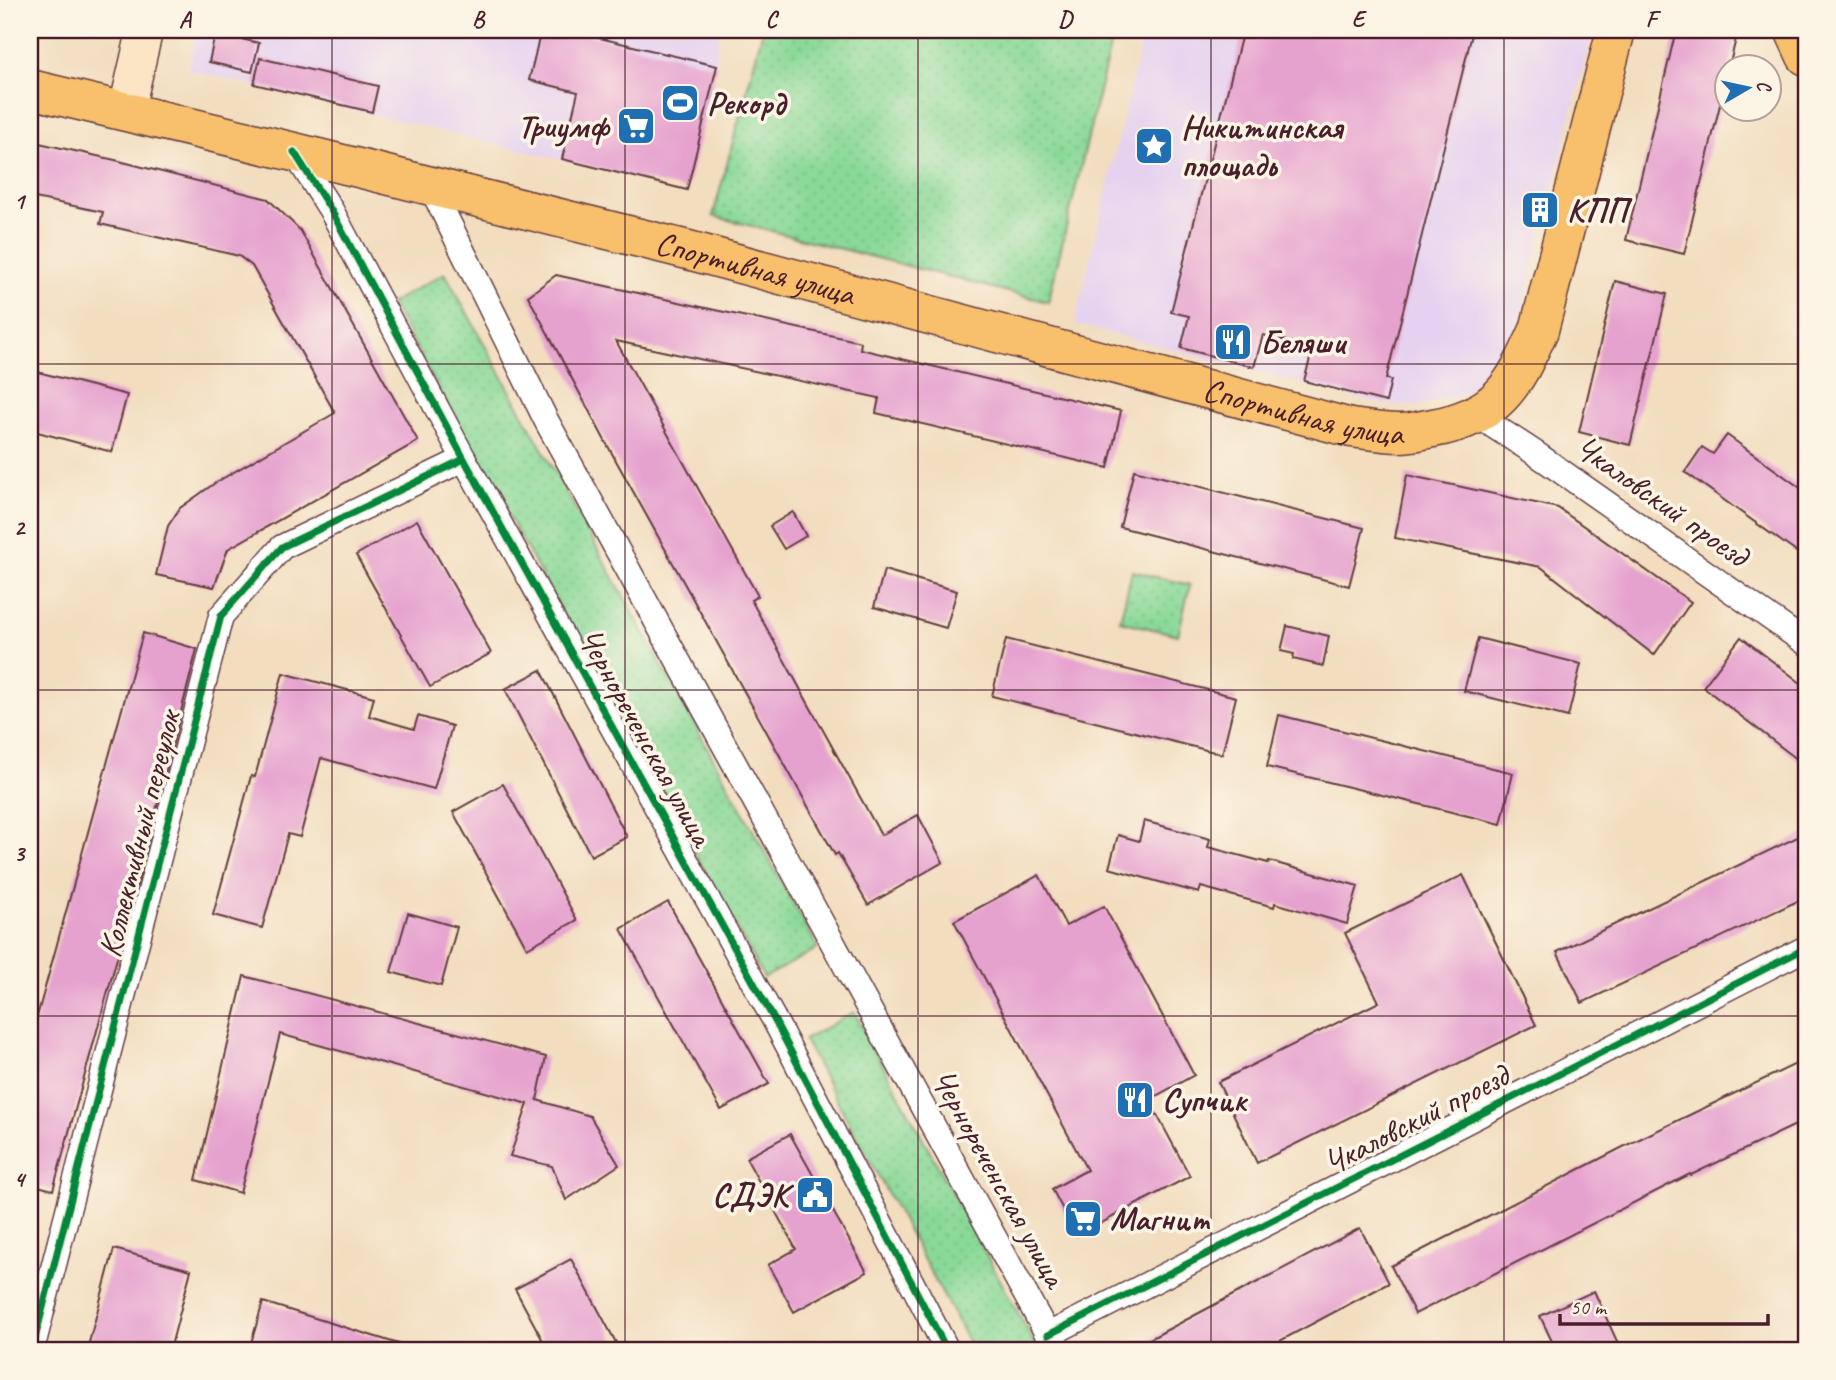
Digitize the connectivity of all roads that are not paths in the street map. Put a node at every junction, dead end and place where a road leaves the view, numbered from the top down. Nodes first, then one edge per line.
1 (145, 30) edge
2 (1616, 30) edge
3 (1794, 30) edge
4 (1806, 56) edge
5 (30, 89) edge
6 (126, 112) junction
7 (294, 152) junction
8 (430, 186) junction
9 (1478, 416) junction
10 (464, 459) junction
11 (1806, 643) edge
12 (1806, 948) edge
13 (1052, 1343) edge
14 (32, 1350) edge
15 (947, 1350) edge

1 - 6 main road
2 - 9 main road
3 - 4 main road
5 - 6 main road, Спортивная улица
6 - 7 main road, Спортивная улица
7 - 8 main road, Спортивная улица
7 - 10 street, Чернореченская улица
8 - 9 main road, Спортивная улица
8 - 13 street, Чернореченская улица
9 - 11 street, Чкаловский проезд
10 - 14 street, Коллективный переулок
10 - 15 street, Чернореченская улица
12 - 13 street, Чкаловский проезд

